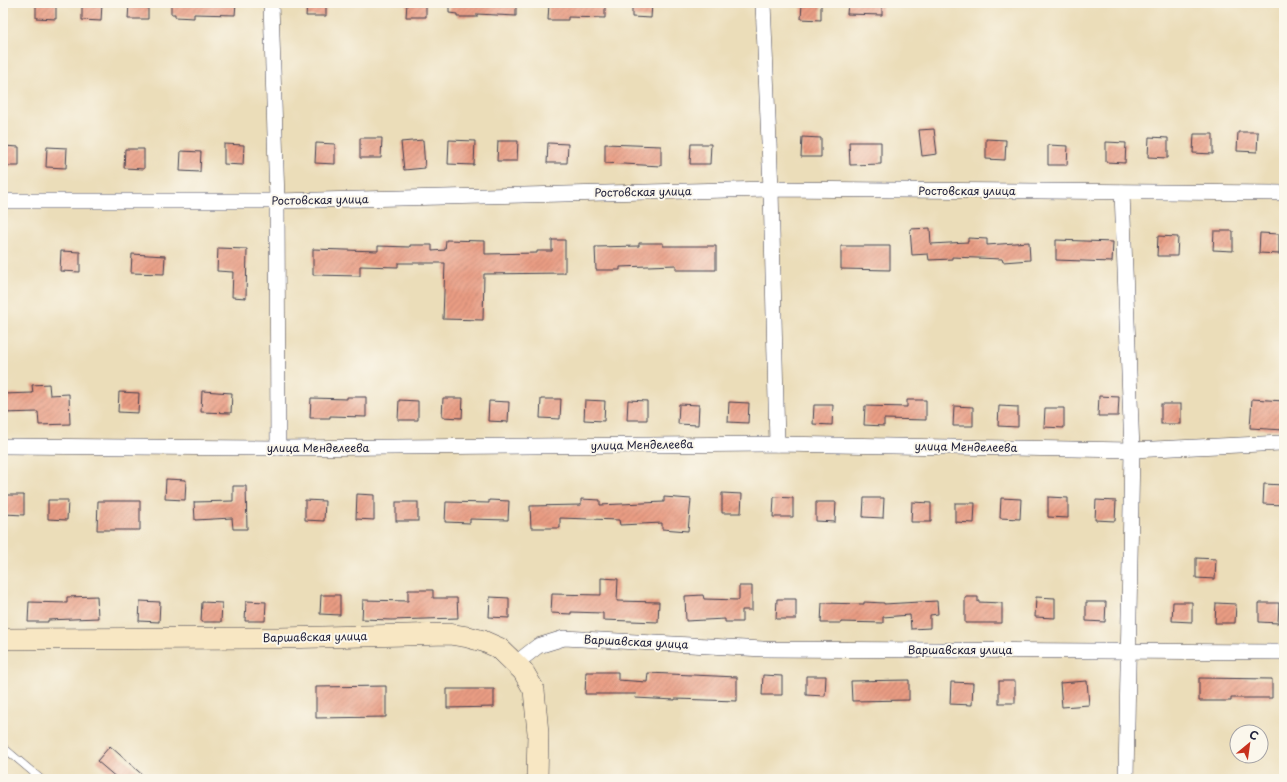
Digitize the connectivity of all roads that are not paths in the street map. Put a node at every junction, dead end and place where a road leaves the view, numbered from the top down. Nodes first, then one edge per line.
1 (271, 3) edge
2 (763, 3) edge
3 (771, 189) junction
4 (1122, 192) junction
5 (1284, 193) edge
6 (3, 201) edge
7 (277, 201) junction
8 (1281, 443) dead end
9 (777, 444) junction
10 (3, 446) edge
11 (278, 448) junction
12 (1132, 450) junction
13 (3, 639) edge
14 (1129, 652) junction
15 (1284, 652) edge
16 (515, 664) junction
17 (3, 747) edge
18 (41, 779) edge
19 (537, 779) edge
20 (1126, 779) edge

1 - 7 street
2 - 3 street
3 - 4 street, Ростовская улица
3 - 7 street, Ростовская улица
3 - 9 street
4 - 5 street, Ростовская улица
4 - 12 street
6 - 7 street, Ростовская улица
7 - 11 street
8 - 12 street, улица Менделеева
9 - 11 street, улица Менделеева
9 - 12 street, улица Менделеева
10 - 11 street, улица Менделеева
12 - 14 street
13 - 16 main road, Варшавская улица
14 - 15 street, Варшавская улица
14 - 16 street, Варшавская улица
14 - 20 street
16 - 19 main road
17 - 18 lane

